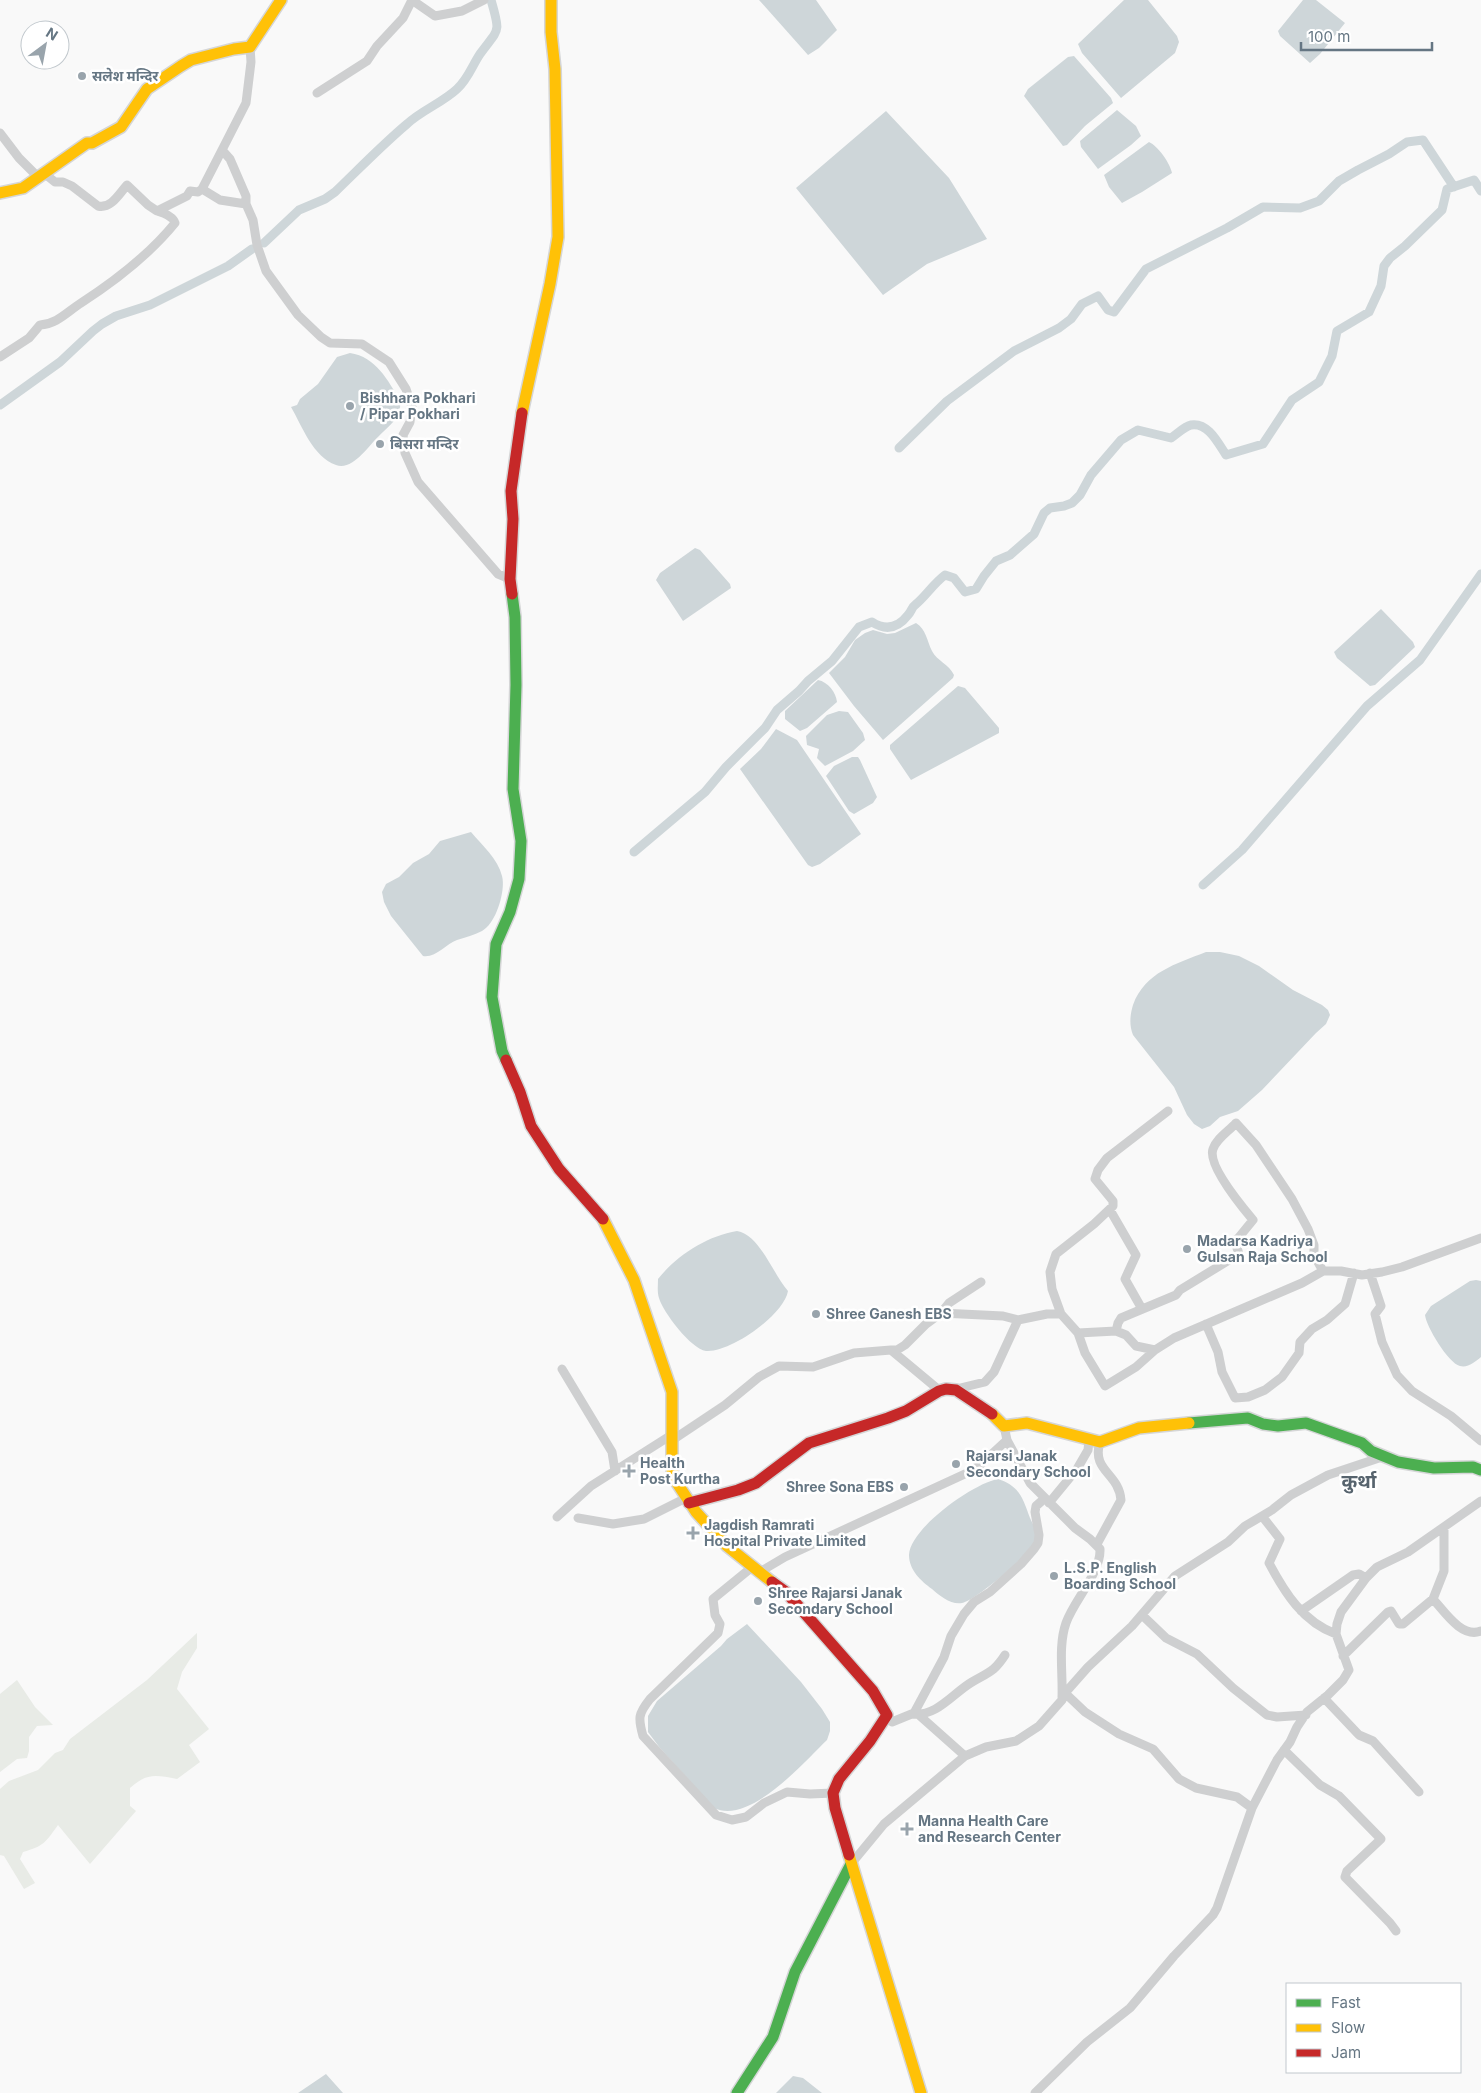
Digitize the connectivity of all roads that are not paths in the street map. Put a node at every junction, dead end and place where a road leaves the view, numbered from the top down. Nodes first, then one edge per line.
1 (281, 0) edge
2 (412, 0) edge
3 (484, 0) edge
4 (550, 0) edge
5 (250, 47) junction
6 (317, 93) dead end
7 (0, 133) edge
8 (222, 150) junction
9 (42, 176) junction
10 (202, 189) junction
11 (0, 193) edge
12 (246, 204) junction
13 (158, 211) junction
14 (0, 356) edge
15 (510, 579) junction
16 (1168, 1111) dead end
17 (1110, 1210) junction
18 (1481, 1238) edge
19 (1324, 1271) junction
20 (1354, 1273) junction
21 (1370, 1273) junction
22 (982, 1282) dead end
23 (1142, 1309) junction
24 (941, 1313) junction
25 (1061, 1314) junction
26 (1018, 1320) junction
27 (1206, 1324) junction
28 (1116, 1331) junction
29 (1078, 1333) junction
30 (891, 1350) junction
31 (1155, 1350) junction
32 (562, 1369) dead end
33 (956, 1389) junction
34 (939, 1390) junction
35 (1004, 1426) junction
36 (672, 1438) junction
37 (1008, 1440) junction
38 (1095, 1441) junction
39 (1481, 1441) edge
40 (1385, 1456) junction
41 (1478, 1466) edge
42 (615, 1471) junction
43 (687, 1501) junction
44 (1047, 1501) junction
45 (1481, 1501) edge
46 (1262, 1516) junction
47 (557, 1517) dead end
48 (578, 1518) dead end
49 (1444, 1528) junction
50 (1097, 1544) junction
51 (754, 1570) junction
52 (1366, 1578) junction
53 (1433, 1599) junction
54 (1301, 1611) junction
55 (1142, 1615) junction
56 (1481, 1631) edge
57 (1336, 1634) junction
58 (1005, 1655) dead end
59 (1343, 1656) junction
60 (1064, 1697) junction
61 (1324, 1698) junction
62 (887, 1715) junction
63 (916, 1715) junction
64 (1306, 1715) junction
65 (1284, 1750) junction
66 (965, 1756) junction
67 (1419, 1792) dead end
68 (834, 1793) junction
69 (1252, 1808) junction
70 (851, 1864) junction
71 (1396, 1931) dead end
72 (737, 2093) edge
73 (921, 2093) edge
74 (1035, 2093) edge

1 - 5 main road
2 - 3 street
2 - 6 street
4 - 15 main road
5 - 8 street
5 - 9 main road
7 - 9 street
8 - 10 street
8 - 12 street
9 - 11 main road
9 - 13 street
10 - 12 street
10 - 13 street
12 - 15 street
13 - 14 street
15 - 36 main road
16 - 17 street
17 - 23 street
17 - 25 street
18 - 21 street
19 - 20 street
19 - 23 street
19 - 27 street
20 - 21 street
20 - 27 street
21 - 39 street
22 - 24 street
23 - 28 street
24 - 26 street
24 - 30 street
25 - 26 street
25 - 29 street
26 - 33 street
27 - 31 street
28 - 29 street
28 - 31 street
29 - 31 street
30 - 34 street
30 - 36 street
32 - 42 street
33 - 34 main road
33 - 35 main road
34 - 43 main road
35 - 37 street
35 - 38 main road
36 - 42 street
36 - 43 main road
37 - 44 street
37 - 51 street
38 - 40 main road
38 - 44 street
38 - 50 street
40 - 41 main road
40 - 46 street
42 - 47 street
43 - 48 street
43 - 51 main road
44 - 50 street
44 - 63 street
45 - 49 street
46 - 54 street
46 - 55 street
49 - 52 street
49 - 53 street
50 - 60 street
51 - 62 main road
51 - 68 street
52 - 54 street
52 - 57 street
53 - 56 street
53 - 59 street
54 - 57 street
55 - 60 street
55 - 64 street
57 - 59 street
58 - 63 street
59 - 61 street
60 - 66 street
60 - 69 street
61 - 64 street
61 - 67 street
62 - 63 street
62 - 68 main road
63 - 66 street
64 - 65 street
65 - 69 street
65 - 71 street
66 - 70 street
68 - 70 main road
69 - 74 street
70 - 72 main road
70 - 73 main road

